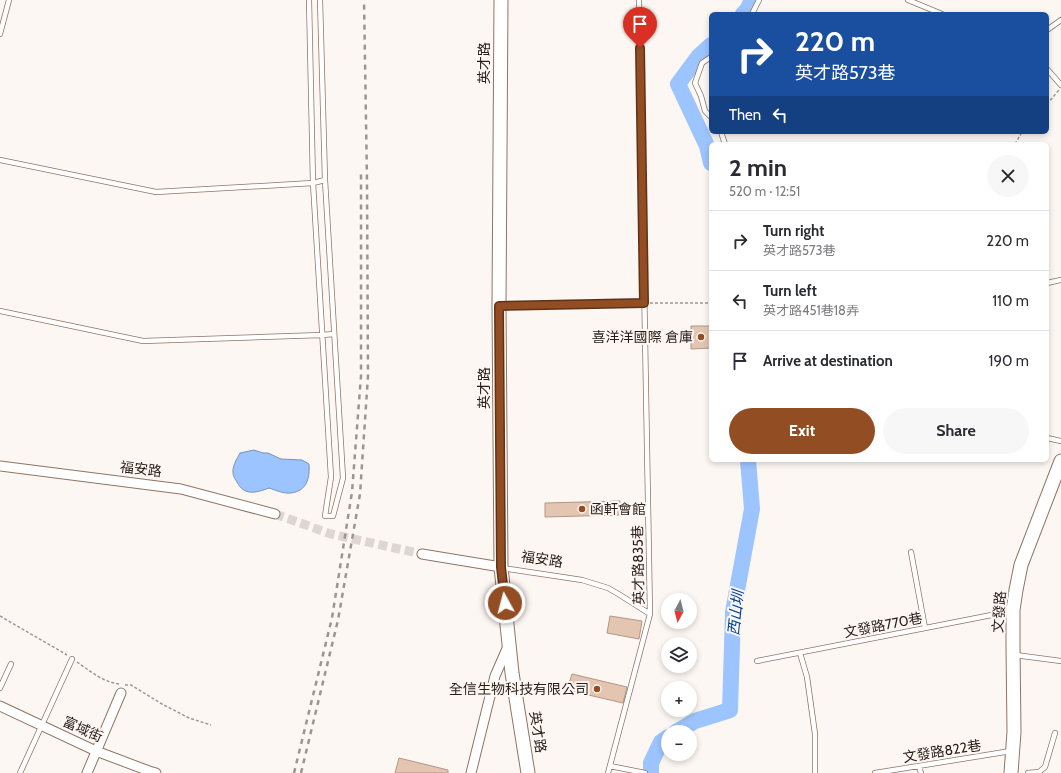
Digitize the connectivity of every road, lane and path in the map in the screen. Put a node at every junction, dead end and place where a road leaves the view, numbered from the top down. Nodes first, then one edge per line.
1 (9, 0) edge
2 (309, 0) edge
3 (320, 0) edge
4 (501, 0) edge
5 (639, 0) edge
6 (759, 0) edge
7 (908, 0) edge
8 (753, 12) edge
9 (937, 12) edge
10 (1061, 20) edge
11 (1049, 29) edge
12 (0, 34) edge
13 (709, 59) edge
14 (1049, 71) edge
15 (1061, 85) edge
16 (1061, 88) edge
17 (1049, 102) edge
18 (709, 115) edge
19 (0, 160) edge
20 (325, 180) junction
21 (314, 183) junction
22 (1061, 280) edge
23 (1049, 283) edge
24 (644, 303) junction
25 (709, 303) edge
26 (499, 306) junction
27 (0, 310) edge
28 (334, 334) junction
29 (322, 335) junction
30 (1049, 438) edge
31 (1061, 441) edge
32 (1061, 461) edge
33 (0, 466) edge
34 (275, 514) tunnel mouth
35 (911, 552) dead end
36 (422, 554) tunnel mouth
37 (501, 567) junction
38 (1013, 610) junction
39 (650, 614) junction
40 (0, 616) edge
41 (925, 628) junction
42 (510, 643) junction
43 (800, 653) junction
44 (1013, 655) junction
45 (72, 659) junction
46 (1061, 661) edge
47 (757, 662) dead end
48 (11, 664) dead end
49 (122, 687) junction
50 (0, 688) edge
51 (0, 706) edge
52 (42, 725) junction
53 (211, 725) dead end
54 (1055, 733) dead end
55 (96, 750) junction
56 (1013, 751) junction
57 (610, 766) junction
58 (919, 766) junction
59 (20, 773) edge
60 (87, 773) edge
61 (156, 773) edge
62 (471, 773) edge
63 (528, 773) edge
64 (608, 773) edge
65 (645, 773) edge
66 (815, 773) edge
67 (875, 773) edge
68 (921, 773) edge
69 (1013, 773) edge
70 (1028, 773) edge

1 - 12 lane
2 - 21 lane
3 - 20 lane
4 - 26 street, 英才路
5 - 24 lane, 英才路835巷
6 - 8 lane
7 - 9 lane
10 - 11 lane
13 - 18 lane
14 - 15 lane
16 - 17 path
19 - 21 lane
20 - 21 lane
20 - 28 lane
21 - 29 lane
22 - 23 lane
24 - 25 path
24 - 26 lane
24 - 39 lane, 英才路835巷
26 - 37 street, 英才路
27 - 29 lane
28 - 29 lane
28 - 29 lane
30 - 31 lane
32 - 38 street, 文發路
33 - 34 street, 福安路
35 - 41 lane
36 - 37 street, 福安路
37 - 39 lane, 福安路
37 - 42 street, 英才路
38 - 41 lane, 文發路770巷
38 - 44 street, 文發路
39 - 57 lane, 英才路835巷
40 - 45 path
41 - 43 lane, 文發路770巷
42 - 62 street
42 - 63 street, 英才路
43 - 47 lane, 文發路770巷
43 - 66 lane
44 - 46 lane
44 - 56 street, 文發路
45 - 49 path
45 - 52 lane
48 - 50 lane
49 - 53 path
49 - 55 street
51 - 52 street, 富域街
52 - 55 street, 富域街
52 - 59 lane
54 - 70 lane
55 - 60 street
55 - 61 street, 富域街
56 - 58 lane, 文發路822巷
56 - 69 street, 文發路
57 - 64 lane, 英才路835巷
57 - 65 lane
58 - 67 lane, 文發路822巷
58 - 68 lane

